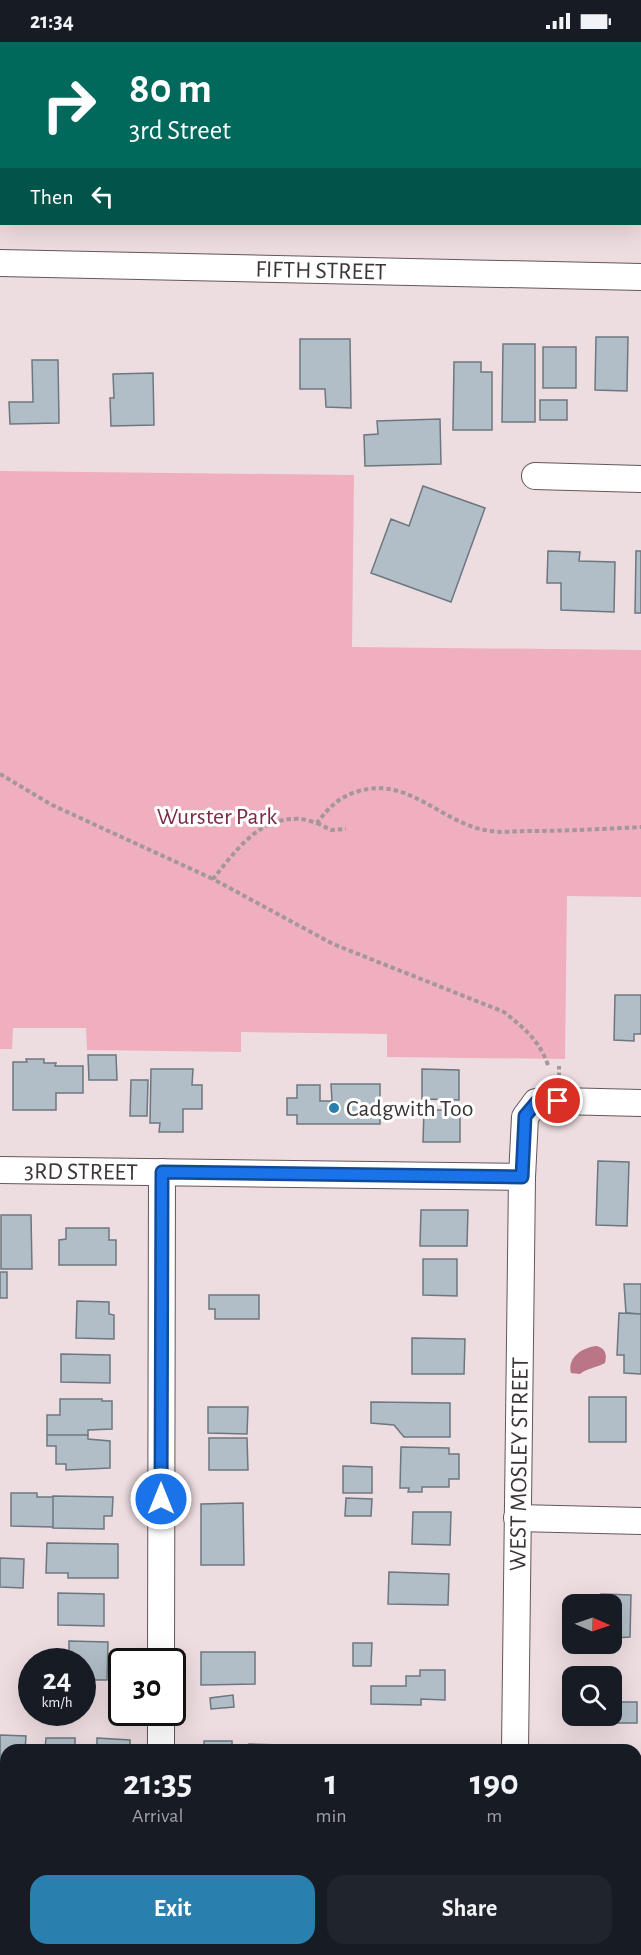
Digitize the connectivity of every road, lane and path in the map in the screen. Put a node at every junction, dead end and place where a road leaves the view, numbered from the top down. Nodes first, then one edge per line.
1 (0, 263) edge
2 (641, 277) edge
3 (535, 476) dead end
4 (641, 480) edge
5 (0, 774) edge
6 (317, 823) junction
7 (641, 827) edge
8 (346, 829) dead end
9 (213, 879) junction
10 (548, 1065) dead end
11 (641, 1102) edge
12 (0, 1170) edge
13 (162, 1172) junction
14 (522, 1177) junction
15 (517, 1518) junction
16 (641, 1521) edge
17 (161, 1648) edge
18 (161, 1726) edge
19 (160, 1744) edge
20 (515, 1744) edge

1 - 2 street, FIFTH STREET
3 - 4 street
5 - 9 path
6 - 7 path
6 - 8 path
6 - 9 path
9 - 10 path
11 - 14 street, WEST MOSLEY STREET
12 - 13 street, 3RD STREET
13 - 14 street, 3RD STREET
13 - 17 street
14 - 15 street, WEST MOSLEY STREET
15 - 16 street
15 - 20 street, WEST MOSLEY STREET
18 - 19 street

